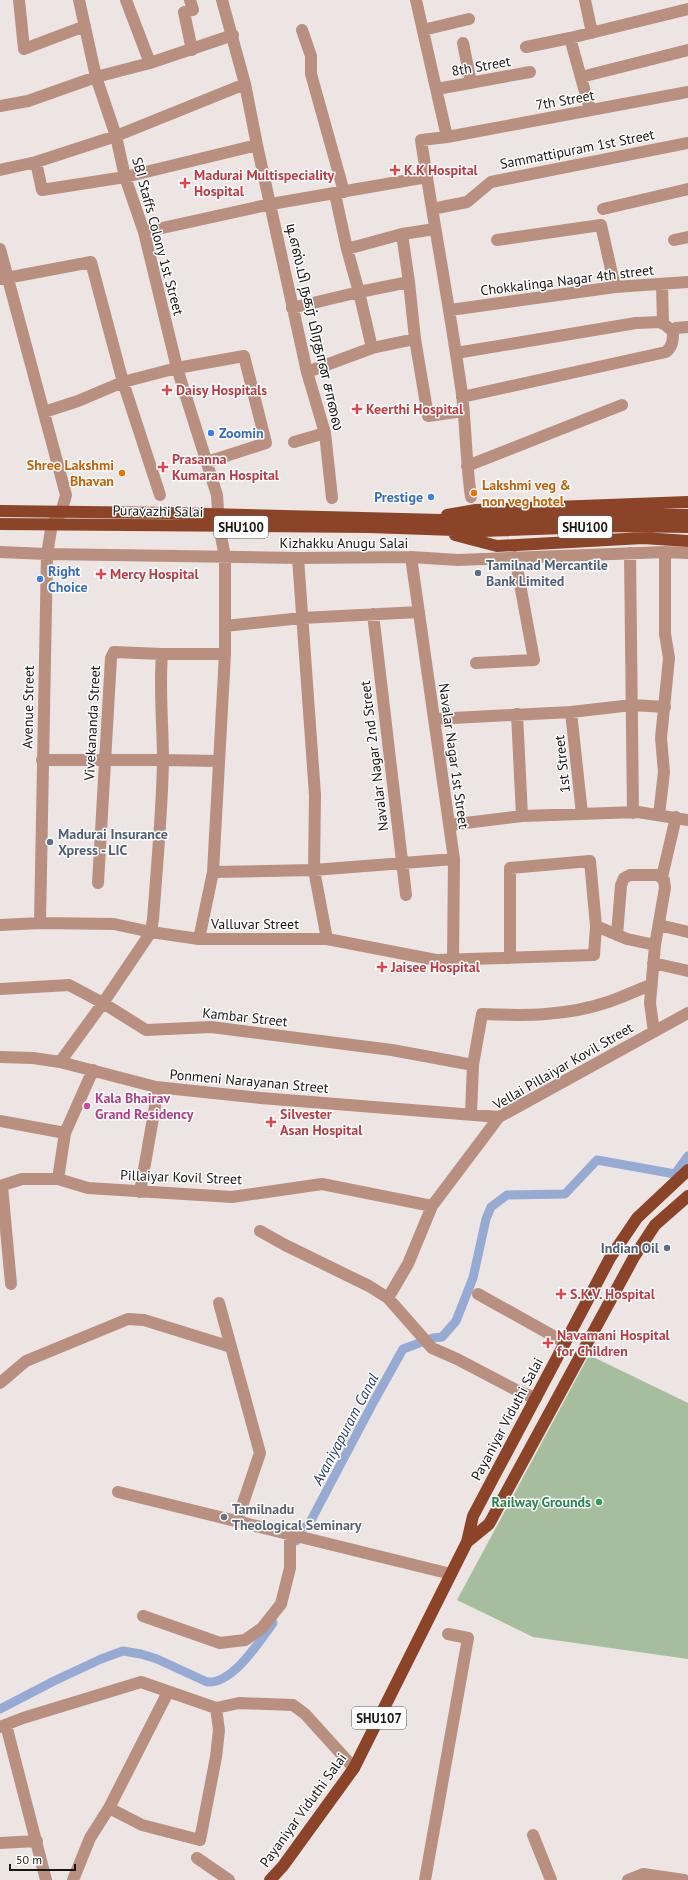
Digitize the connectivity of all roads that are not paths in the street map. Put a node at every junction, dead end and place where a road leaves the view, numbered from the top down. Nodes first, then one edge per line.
1 (19, 0) edge
2 (79, 0) edge
3 (126, 0) edge
4 (190, 0) edge
5 (222, 0) edge
6 (416, 0) edge
7 (585, 0) edge
8 (688, 9) edge
9 (469, 19) dead end
10 (85, 26) junction
11 (302, 30) dead end
12 (423, 30) junction
13 (592, 33) junction
14 (233, 35) junction
15 (570, 38) junction
16 (463, 43) dead end
17 (526, 47) dead end
18 (192, 50) junction
19 (688, 50) edge
20 (150, 63) junction
21 (530, 72) dead end
22 (96, 77) junction
23 (581, 77) junction
24 (471, 83) junction
25 (245, 84) junction
26 (437, 89) junction
27 (688, 92) edge
28 (0, 106) edge
29 (590, 110) junction
30 (116, 136) junction
31 (447, 137) junction
32 (688, 143) edge
33 (257, 145) junction
34 (36, 162) junction
35 (0, 170) edge
36 (125, 177) junction
37 (427, 177) junction
38 (688, 190) edge
39 (340, 193) junction
40 (271, 204) junction
41 (432, 209) junction
42 (603, 209) dead end
43 (435, 229) junction
44 (144, 232) junction
45 (402, 234) junction
46 (688, 237) edge
47 (496, 240) dead end
48 (674, 240) dead end
49 (0, 249) edge
50 (347, 249) junction
51 (3, 278) edge
52 (409, 282) junction
53 (688, 282) edge
54 (662, 284) junction
55 (615, 287) junction
56 (359, 292) junction
57 (292, 308) junction
58 (450, 310) junction
59 (668, 327) junction
60 (688, 327) edge
61 (416, 339) junction
62 (372, 348) junction
63 (456, 353) junction
64 (177, 368) junction
65 (307, 372) junction
66 (123, 382) junction
67 (462, 397) junction
68 (622, 405) dead end
69 (463, 410) junction
70 (44, 412) junction
71 (325, 433) junction
72 (294, 442) dead end
73 (207, 462) junction
74 (467, 466) junction
75 (160, 495) dead end
76 (471, 497) dead end
77 (332, 498) dead end
78 (688, 502) edge
79 (0, 511) edge
80 (61, 512) junction
81 (219, 514) junction
82 (688, 515) edge
83 (426, 519) junction
84 (0, 524) edge
85 (52, 524) junction
86 (219, 526) junction
87 (482, 526) junction
88 (688, 527) edge
89 (433, 530) junction
90 (688, 541) edge
91 (0, 552) edge
92 (665, 552) junction
93 (630, 553) junction
94 (688, 553) edge
95 (47, 554) junction
96 (225, 557) junction
97 (411, 557) junction
98 (515, 557) junction
99 (298, 558) junction
100 (419, 612) junction
101 (373, 614) junction
102 (302, 618) junction
103 (225, 626) junction
104 (162, 654) junction
105 (225, 654) junction
106 (476, 663) dead end
107 (632, 705) junction
108 (665, 707) junction
109 (571, 712) junction
110 (516, 714) junction
111 (434, 719) junction
112 (42, 760) junction
113 (104, 760) junction
114 (163, 760) junction
115 (218, 761) junction
116 (633, 813) junction
117 (582, 814) junction
118 (659, 815) junction
119 (522, 816) junction
120 (676, 817) junction
121 (688, 820) edge
122 (449, 825) junction
123 (454, 859) junction
124 (402, 864) junction
125 (314, 870) junction
126 (213, 872) junction
127 (662, 877) junction
128 (98, 884) dead end
129 (406, 895) dead end
130 (40, 923) junction
131 (0, 925) edge
132 (659, 925) junction
133 (596, 926) junction
134 (150, 932) junction
135 (688, 932) edge
136 (617, 935) junction
137 (199, 939) junction
138 (327, 939) junction
139 (655, 944) junction
140 (510, 958) junction
141 (453, 960) junction
142 (653, 963) junction
143 (688, 971) edge
144 (651, 985) junction
145 (0, 989) edge
146 (103, 1003) junction
147 (688, 1013) edge
148 (654, 1032) junction
149 (0, 1057) edge
150 (60, 1062) junction
151 (473, 1065) junction
152 (93, 1070) junction
153 (156, 1087) junction
154 (471, 1114) junction
155 (499, 1117) junction
156 (0, 1121) edge
157 (65, 1133) junction
158 (688, 1170) edge
159 (58, 1179) junction
160 (1, 1186) edge
161 (140, 1192) junction
162 (688, 1196) edge
163 (432, 1206) junction
164 (260, 1231) dead end
165 (627, 1232) junction
166 (642, 1245) junction
167 (11, 1284) dead end
168 (478, 1294) dead end
169 (388, 1298) junction
170 (219, 1303) dead end
171 (576, 1320) junction
172 (595, 1331) junction
173 (564, 1342) junction
174 (231, 1347) junction
175 (0, 1383) edge
176 (536, 1398) junction
177 (118, 1492) dead end
178 (237, 1521) junction
179 (290, 1534) junction
180 (468, 1542) junction
181 (451, 1574) junction
182 (143, 1616) dead end
183 (448, 1634) dead end
184 (168, 1692) junction
185 (216, 1708) junction
186 (3, 1726) edge
187 (354, 1768) junction
188 (109, 1808) junction
189 (533, 1835) dead end
190 (37, 1841) junction
191 (0, 1843) edge
192 (197, 1858) dead end
193 (46, 1880) edge
194 (73, 1880) edge
195 (229, 1880) edge
196 (270, 1880) edge
197 (425, 1880) edge
198 (551, 1880) edge
199 (628, 1880) edge
200 (684, 1880) edge

1 - 10 street
2 - 10 street, SBI Staffs Colony 1st Street
3 - 20 street
4 - 18 street
5 - 14 street, டி.எஸ்.பி நகர் பிரதான சாலை
6 - 12 street
7 - 13 street
8 - 13 street
9 - 12 street
10 - 22 street, SBI Staffs Colony 1st Street
11 - 39 street
12 - 26 street
13 - 15 street
14 - 18 street
14 - 25 street, டி.எஸ்.பி நகர் பிரதான சாலை
15 - 17 street
15 - 23 street
16 - 24 street
18 - 20 street
19 - 23 street
20 - 22 street
21 - 24 street, 8th Street
22 - 28 street
22 - 30 street, SBI Staffs Colony 1st Street
23 - 29 street
24 - 26 street, 8th Street
25 - 30 street
25 - 33 street, டி.எஸ்.பி நகர் பிரதான சாலை
26 - 31 street
27 - 29 street, 7th Street
29 - 31 street, 7th Street
30 - 34 street
30 - 36 street, SBI Staffs Colony 1st Street
31 - 37 street, 7th Street
32 - 41 street, Sammattipuram 1st Street
33 - 36 street
33 - 40 street, டி.எஸ்.பி நகர் பிரதான சாலை
34 - 35 street
34 - 36 street
36 - 44 street, SBI Staffs Colony 1st Street
37 - 39 street
37 - 41 street
38 - 42 street
39 - 40 street
39 - 50 street
40 - 44 street
40 - 57 street, டி.எஸ்.பி நகர் பிரதான சாலை
41 - 43 street
43 - 45 street
43 - 58 street
44 - 64 street, SBI Staffs Colony 1st Street
45 - 50 street
45 - 52 street
46 - 48 street
47 - 55 street
49 - 51 street
50 - 56 street
51 - 66 street
51 - 70 street
52 - 56 street
52 - 61 street
53 - 54 street, Chokkalinga Nagar 4th street
54 - 55 street, Chokkalinga Nagar 4th street
54 - 59 street
55 - 58 street, Chokkalinga Nagar 4th street
56 - 57 street
56 - 62 street
57 - 65 street, டி.எஸ்.பி நகர் பிரதான சாலை
58 - 63 street
59 - 60 street
59 - 63 street
59 - 67 street
61 - 62 street
61 - 69 street
62 - 65 street
63 - 67 street
64 - 66 street
64 - 73 street, SBI Staffs Colony 1st Street
64 - 73 street
65 - 71 street, டி.எஸ்.பி நகர் பிரதான சாலை
66 - 70 street
66 - 75 street
67 - 69 street
68 - 74 street
69 - 74 street
70 - 80 street, Avenue Street
71 - 72 street
71 - 77 street, டி.எஸ்.பி நகர் பிரதான சாலை
73 - 81 street, SBI Staffs Colony 1st Street
74 - 76 street
78 - 83 main road
79 - 80 main road, Puravazhi Salai / SHU100
80 - 81 main road, Puravazhi Salai / SHU100
80 - 85 street, Avenue Street
81 - 83 main road, Puravazhi Salai / SHU100
81 - 86 street, SBI Staffs Colony 1st Street
82 - 87 main road, SHU100
83 - 87 main road, Puravazhi Salai / SHU100
84 - 85 main road, Puravazhi Salai / SHU100
85 - 86 main road, Puravazhi Salai / SHU100
85 - 95 street, Avenue Street
86 - 89 main road, Puravazhi Salai / SHU100
86 - 96 street, SBI Staffs Colony 1st Street
87 - 88 main road, SHU100
87 - 89 main road, Puravazhi Salai / SHU100
89 - 90 main road
91 - 95 street, Kizhakku Anugu Salai
92 - 93 street, Kizhakku Anugu Salai
92 - 94 street, Kizhakku Anugu Salai
92 - 108 street
93 - 98 street, Kizhakku Anugu Salai
93 - 107 street
95 - 96 street, Kizhakku Anugu Salai
95 - 112 street, Avenue Street
96 - 99 street, Kizhakku Anugu Salai
96 - 103 street, SBI Staffs Colony 1st Street
97 - 98 street, Kizhakku Anugu Salai
97 - 99 street, Kizhakku Anugu Salai
97 - 100 street, Navalar Nagar 1st Street
98 - 106 street
99 - 102 street
100 - 101 street
100 - 111 street, Navalar Nagar 1st Street
101 - 102 street
101 - 124 street, Navalar Nagar 2nd Street
102 - 103 street
102 - 125 street
103 - 105 street, SBI Staffs Colony 1st Street
104 - 105 street, Vivekananda Street
104 - 113 street, Vivekananda Street
104 - 114 street
105 - 115 street, SBI Staffs Colony 1st Street
107 - 108 street
107 - 109 street
107 - 116 street
108 - 118 street
109 - 110 street
109 - 117 street, 1st Street
110 - 111 street
110 - 119 street
111 - 122 street, Navalar Nagar 1st Street
112 - 113 street
112 - 130 street, Avenue Street
113 - 114 street
113 - 128 street, Vivekananda Street
114 - 115 street
114 - 134 street
115 - 126 street, SBI Staffs Colony 1st Street
116 - 117 street
116 - 118 street
117 - 119 street
118 - 120 street
119 - 122 street
120 - 121 street
120 - 127 street
122 - 123 street, Navalar Nagar 1st Street
123 - 124 street
123 - 141 street, Navalar Nagar 1st Street
124 - 125 street
124 - 129 street, Navalar Nagar 2nd Street
125 - 126 street
125 - 138 street
126 - 137 street, SBI Staffs Colony 1st Street
127 - 132 street
127 - 136 street
130 - 131 street, Valluvar Street
130 - 134 street, Valluvar Street
132 - 135 street
132 - 139 street
133 - 136 street
133 - 140 street, Valluvar Street
133 - 140 street
134 - 137 street, Valluvar Street
134 - 146 street
136 - 139 street
137 - 138 street, Valluvar Street
138 - 141 street, Valluvar Street
139 - 142 street
140 - 141 street, Valluvar Street
142 - 143 street
142 - 144 street
144 - 148 street
144 - 151 street
145 - 146 street, Kambar Street
146 - 150 street
146 - 151 street, Kambar Street
147 - 148 street, Vellai Pillaiyar Kovil Street
148 - 155 street, Vellai Pillaiyar Kovil Street
149 - 150 street, Ponmeni Narayanan Street
150 - 152 street, Ponmeni Narayanan Street
151 - 154 street
152 - 153 street, Ponmeni Narayanan Street
152 - 157 street
153 - 154 street, Ponmeni Narayanan Street
153 - 161 street
154 - 155 street, Ponmeni Narayanan Street
155 - 163 street, Vellai Pillaiyar Kovil Street
156 - 157 street
157 - 159 street
158 - 165 main road, Payaniyar Viduthi Salai / SHU107
159 - 160 street, Pillaiyar Kovil Street
159 - 161 street, Pillaiyar Kovil Street
160 - 167 street
161 - 163 street, Pillaiyar Kovil Street
162 - 166 main road, Payaniyar Viduthi Salai / SHU107
163 - 169 street, Vellai Pillaiyar Kovil Street
164 - 169 street
165 - 166 main road
165 - 171 main road, Payaniyar Viduthi Salai / SHU107
166 - 172 main road, Payaniyar Viduthi Salai / SHU107
168 - 173 street
169 - 176 street
170 - 174 street
171 - 172 main road
171 - 173 main road, Payaniyar Viduthi Salai / SHU107
172 - 180 main road, Payaniyar Viduthi Salai / SHU107
173 - 176 main road, Payaniyar Viduthi Salai / SHU107
174 - 175 street
174 - 178 street
176 - 180 main road, Payaniyar Viduthi Salai / SHU107
177 - 178 street
178 - 179 street
179 - 181 street
179 - 182 street
180 - 181 main road, Payaniyar Viduthi Salai / SHU107
181 - 187 main road, Payaniyar Viduthi Salai / SHU107
183 - 197 street
184 - 185 street
184 - 186 street
184 - 188 street
185 - 187 street
185 - 188 street
186 - 190 street
187 - 196 main road, Payaniyar Viduthi Salai / SHU107
188 - 194 street
189 - 198 street
190 - 191 street
190 - 193 street
192 - 195 street
199 - 200 street

